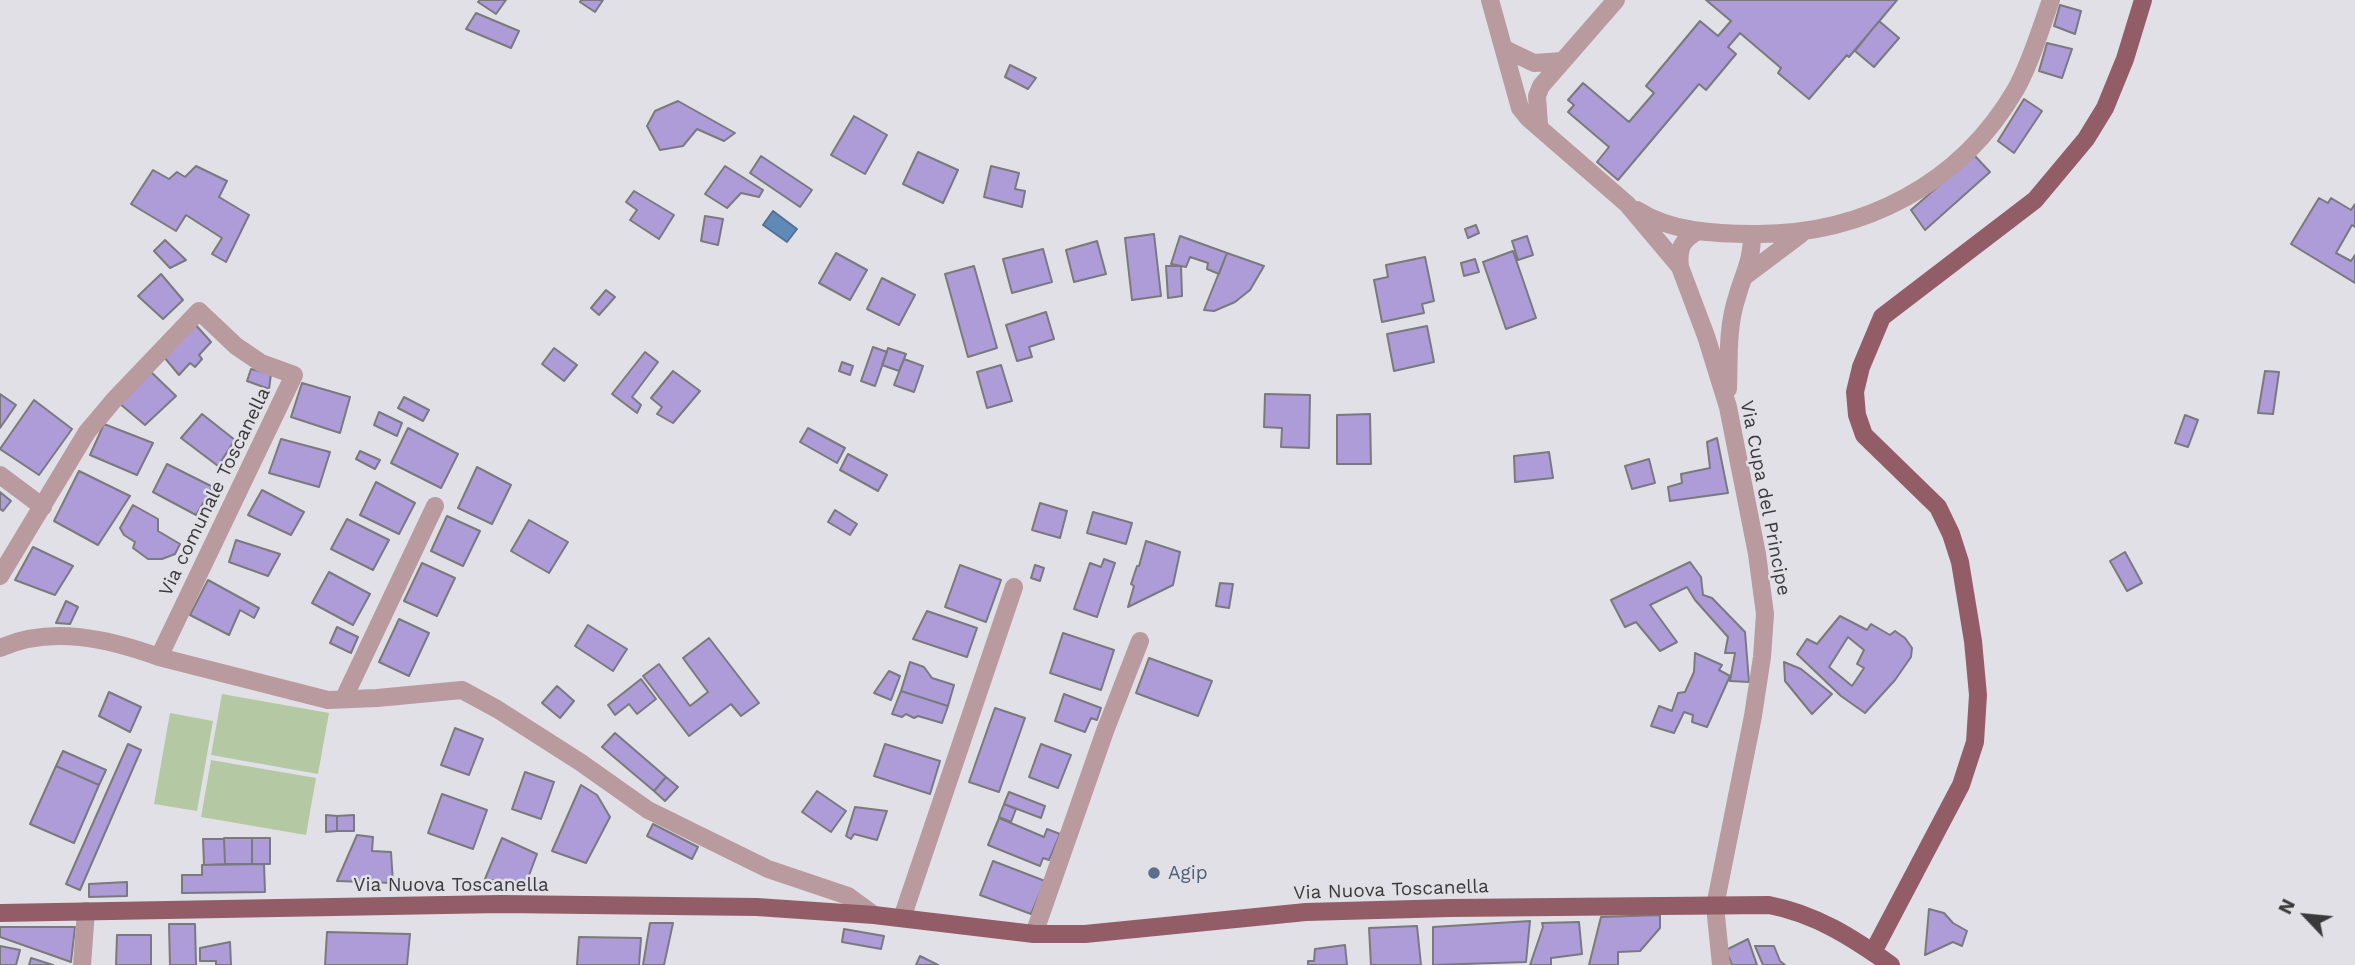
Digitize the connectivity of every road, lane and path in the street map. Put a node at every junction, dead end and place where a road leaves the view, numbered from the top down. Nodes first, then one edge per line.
1 (1490, 0) edge
2 (1616, 0) edge
3 (2051, 0) edge
4 (2143, 0) edge
5 (1505, 49) junction
6 (1562, 61) junction
7 (1539, 125) junction
8 (1628, 204) junction
9 (1807, 230) junction
10 (1698, 231) junction
11 (1752, 234) junction
12 (1680, 267) junction
13 (1745, 276) junction
14 (1706, 336) junction
15 (1729, 336) junction
16 (1728, 407) junction
17 (0, 475) edge
18 (435, 506) dead end
19 (43, 507) junction
20 (0, 576) edge
21 (1014, 587) dead end
22 (1140, 641) dead end
23 (0, 648) edge
24 (159, 657) junction
25 (344, 698) junction
26 (1715, 906) junction
27 (86, 911) junction
28 (0, 913) edge
29 (874, 915) junction
30 (902, 918) junction
31 (1034, 934) junction
32 (1868, 958) edge
33 (82, 965) edge
34 (1721, 965) edge
35 (1891, 965) edge

1 - 5 street, Via Cupa del Principe
2 - 6 street
3 - 9 street, Via Cupa del Principe
4 - 32 main road
5 - 6 street
5 - 7 street, Via Cupa del Principe
6 - 7 street
7 - 8 street, Via Cupa del Principe
8 - 10 street, Via Cupa del Principe
8 - 12 street, Via Cupa del Principe
9 - 11 street, Via Cupa del Principe
9 - 13 street
10 - 11 street, Via Cupa del Principe
10 - 12 street
11 - 13 street
12 - 14 street, Via Cupa del Principe
13 - 15 street
14 - 15 street
14 - 16 street, Via Cupa del Principe
15 - 16 street
16 - 26 street, Via Cupa del Principe
17 - 19 street
18 - 25 street
19 - 20 street, Via comunale Toscanella
19 - 24 street, Via comunale Toscanella
21 - 30 street
22 - 31 street
23 - 24 street
24 - 25 street
25 - 29 street
26 - 31 main road, Via Nuova Toscanella
26 - 32 main road, Via Nuova Toscanella
26 - 34 street, Via Cupa del Principe
27 - 28 main road, Via Nuova Toscanella
27 - 29 main road, Via Nuova Toscanella
27 - 33 street
29 - 30 main road, Via Nuova Toscanella
30 - 31 main road, Via Nuova Toscanella
32 - 35 main road, Via Nuova Toscanella

